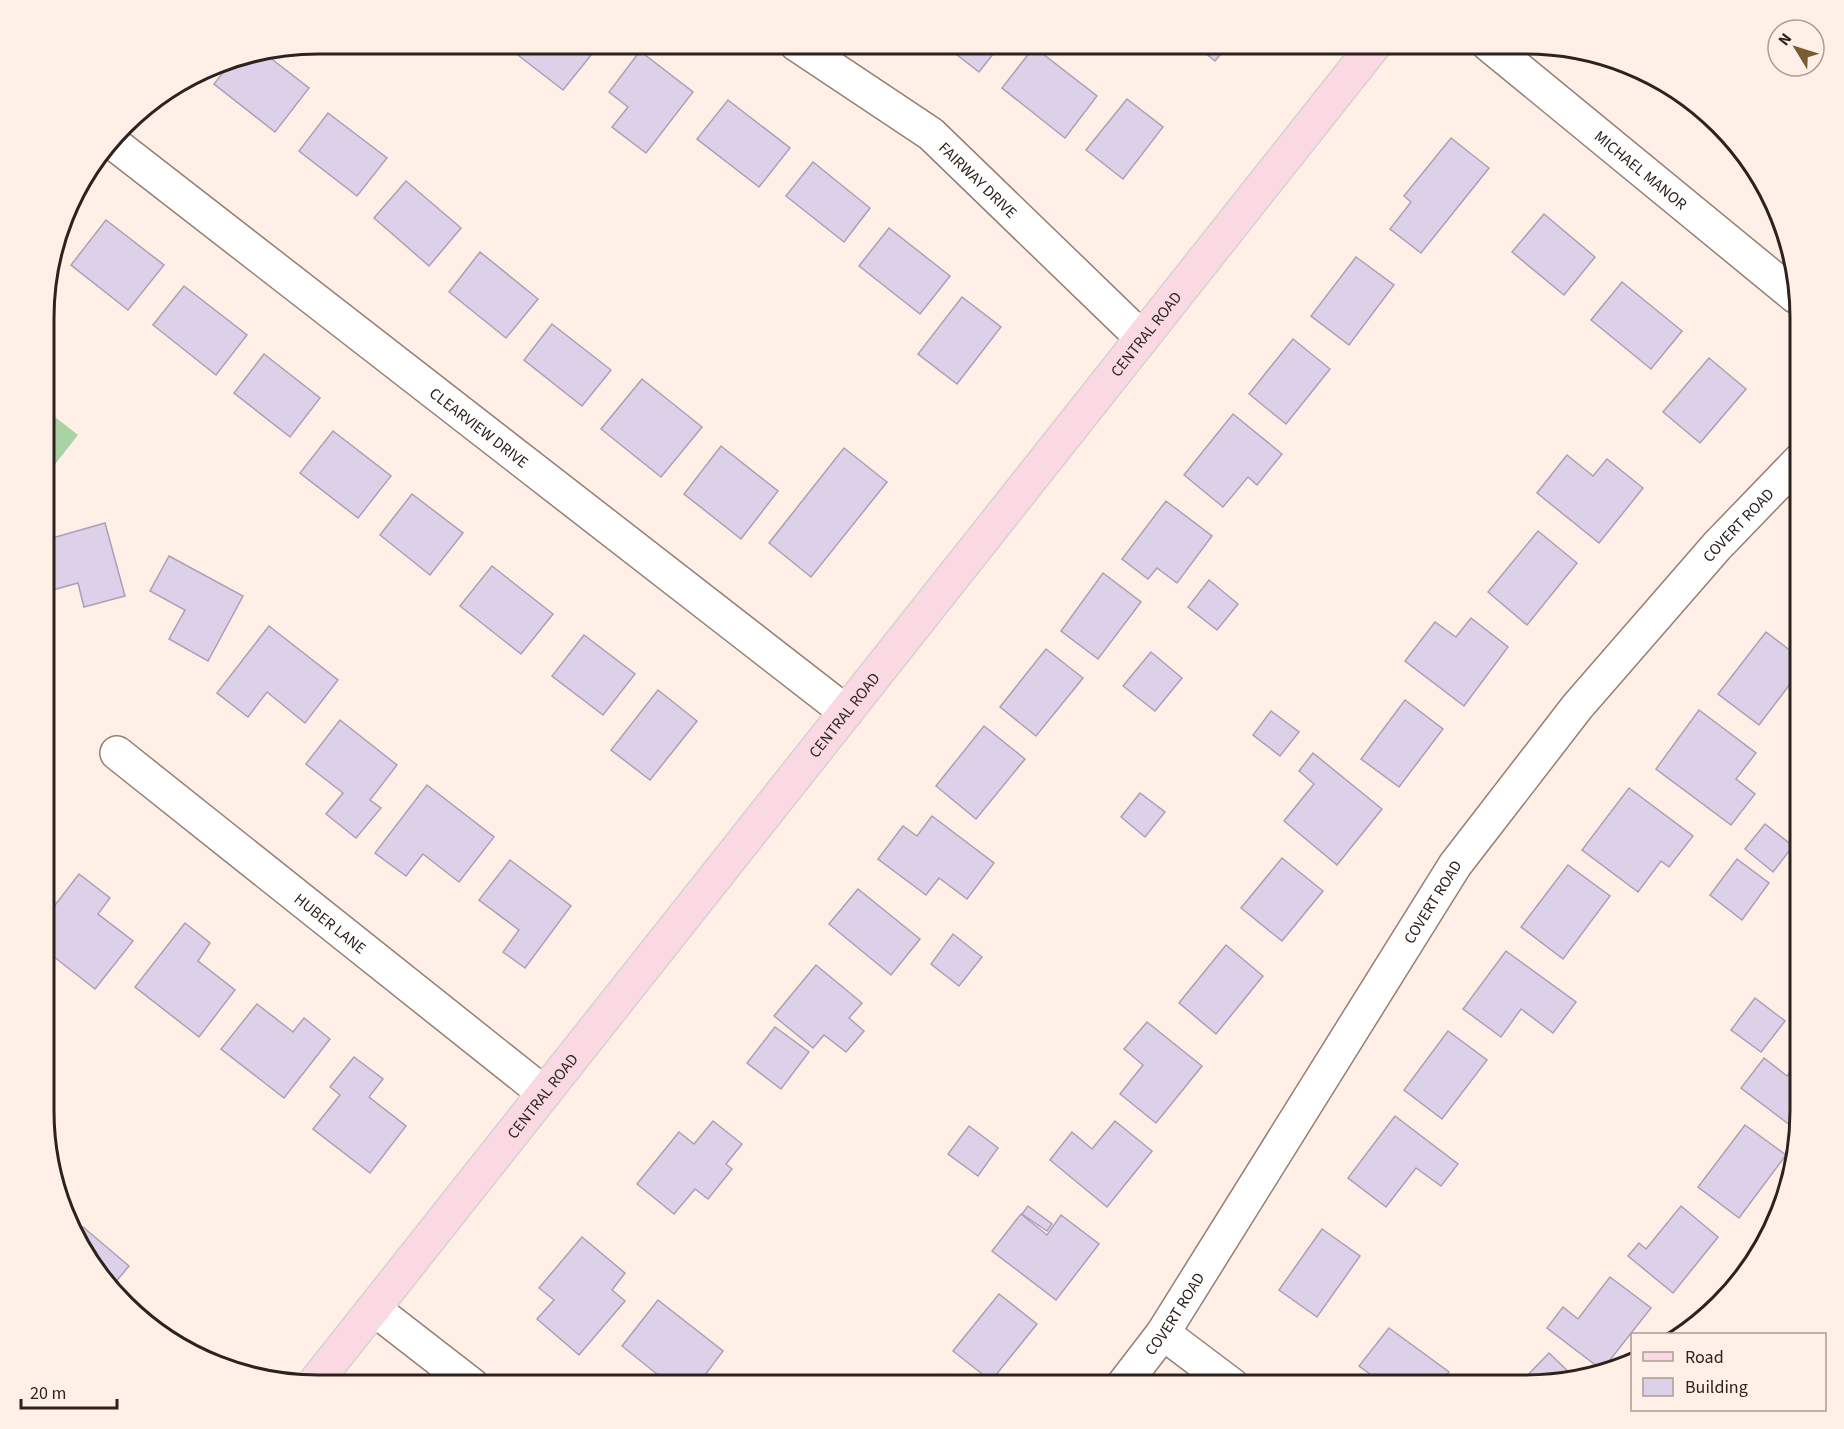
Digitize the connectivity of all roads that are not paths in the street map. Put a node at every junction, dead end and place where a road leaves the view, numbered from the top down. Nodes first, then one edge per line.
1 (811, 54) edge
2 (1367, 54) edge
3 (1500, 54) edge
4 (118, 147) edge
5 (1788, 291) edge
6 (1142, 338) junction
7 (1790, 470) edge
8 (846, 712) junction
9 (117, 753) dead end
10 (544, 1093) junction
11 (374, 1309) junction
12 (1163, 1334) junction
13 (321, 1375) edge
14 (459, 1375) edge
15 (1131, 1375) edge
16 (1218, 1375) edge

1 - 6 street, FAIRWAY DRIVE
2 - 6 main road, CENTRAL ROAD
3 - 5 street, MICHAEL MANOR
4 - 8 street, CLEARVIEW DRIVE
6 - 8 main road, CENTRAL ROAD
7 - 12 street, COVERT ROAD
8 - 10 main road, CENTRAL ROAD
9 - 10 street, HUBER LANE
10 - 11 main road, CENTRAL ROAD
11 - 13 main road, CENTRAL ROAD
11 - 14 street
12 - 15 street, COVERT ROAD
12 - 16 street

